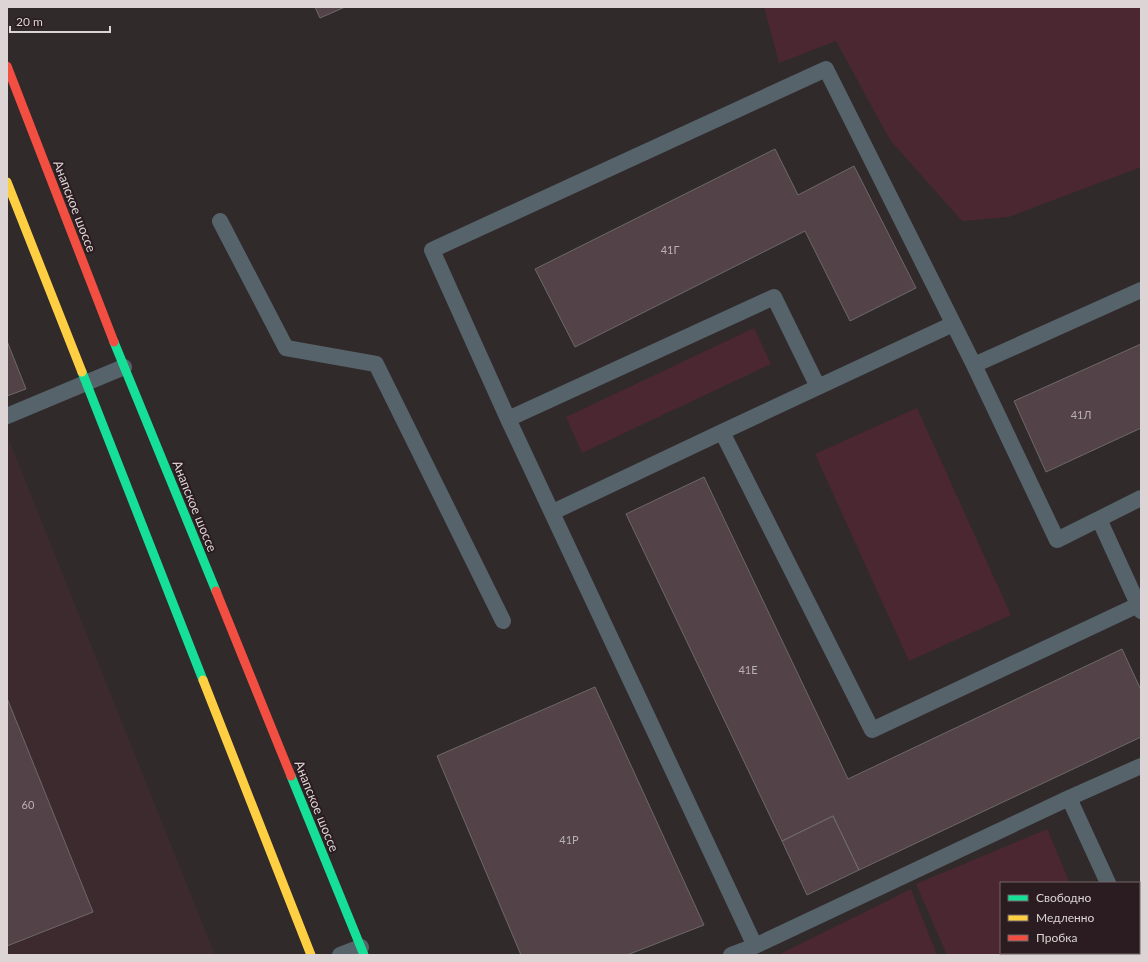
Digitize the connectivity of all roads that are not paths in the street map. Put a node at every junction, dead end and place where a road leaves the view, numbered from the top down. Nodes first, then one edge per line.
1 (7, 66) edge
2 (7, 182) edge
3 (220, 221) dead end
4 (1141, 290) edge
5 (953, 324) junction
6 (974, 365) junction
7 (124, 367) junction
8 (85, 383) junction
9 (818, 387) junction
10 (7, 416) edge
11 (508, 419) junction
12 (722, 432) junction
13 (1141, 498) edge
14 (553, 512) junction
15 (1099, 519) junction
16 (1140, 608) edge
17 (503, 621) dead end
18 (1141, 766) edge
19 (1069, 798) junction
20 (1108, 882) edge
21 (755, 946) junction
22 (362, 951) edge
23 (311, 955) edge
24 (340, 955) edge
25 (731, 955) edge

1 - 7 highway, Анапское шоссе
2 - 8 highway
3 - 17 lane
4 - 6 lane
5 - 6 lane
5 - 9 lane
5 - 11 lane
6 - 15 lane
7 - 8 lane
7 - 22 highway, Анапское шоссе
8 - 10 lane
8 - 23 highway
9 - 11 lane
9 - 12 lane
11 - 14 lane
12 - 14 lane
12 - 16 lane
13 - 15 lane
14 - 21 lane
15 - 16 lane
18 - 19 lane
19 - 20 lane
19 - 21 lane
21 - 25 lane
22 - 24 lane

